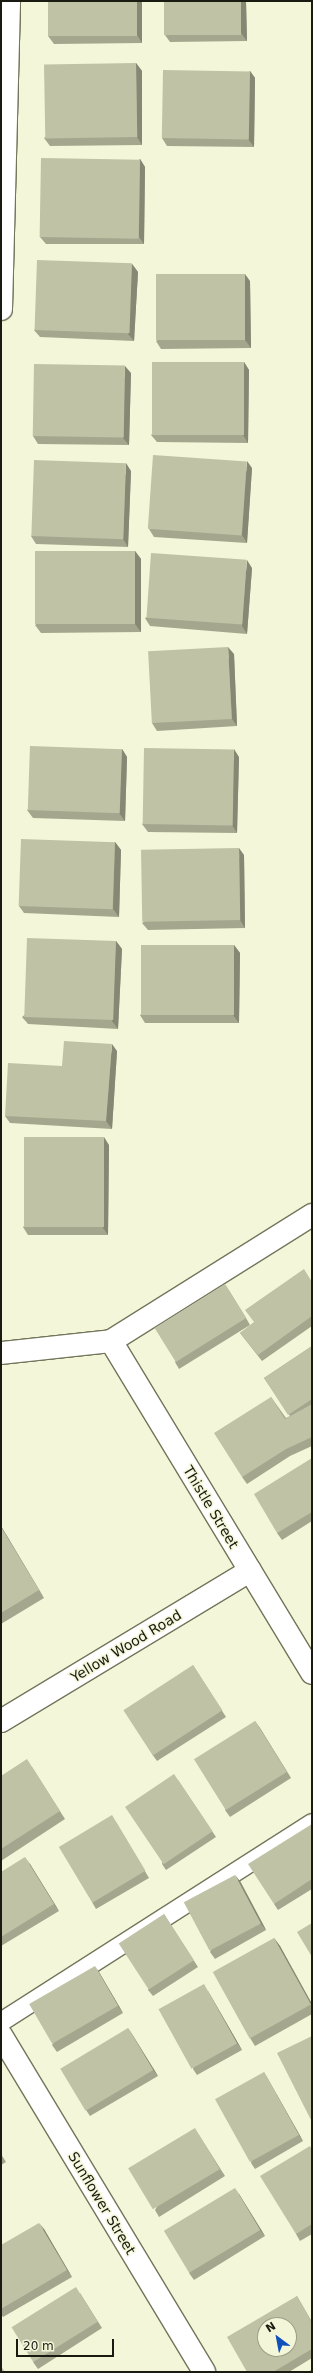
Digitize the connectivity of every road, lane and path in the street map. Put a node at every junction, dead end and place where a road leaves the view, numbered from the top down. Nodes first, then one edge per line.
1 (9, 1) edge
2 (1, 309) edge
3 (312, 1215) edge
4 (111, 1341) junction
5 (1, 1353) edge
6 (250, 1571) junction
7 (312, 1673) edge
8 (1, 1721) edge
9 (312, 1824) edge
10 (1, 2022) edge
11 (1, 2035) edge
12 (204, 2372) edge

1 - 2 street
3 - 4 street
4 - 5 street
4 - 6 street, Thistle Street
6 - 7 street, Thistle Street
6 - 8 street, Yellow Wood Road
9 - 10 lane
11 - 12 street, Sunflower Street

